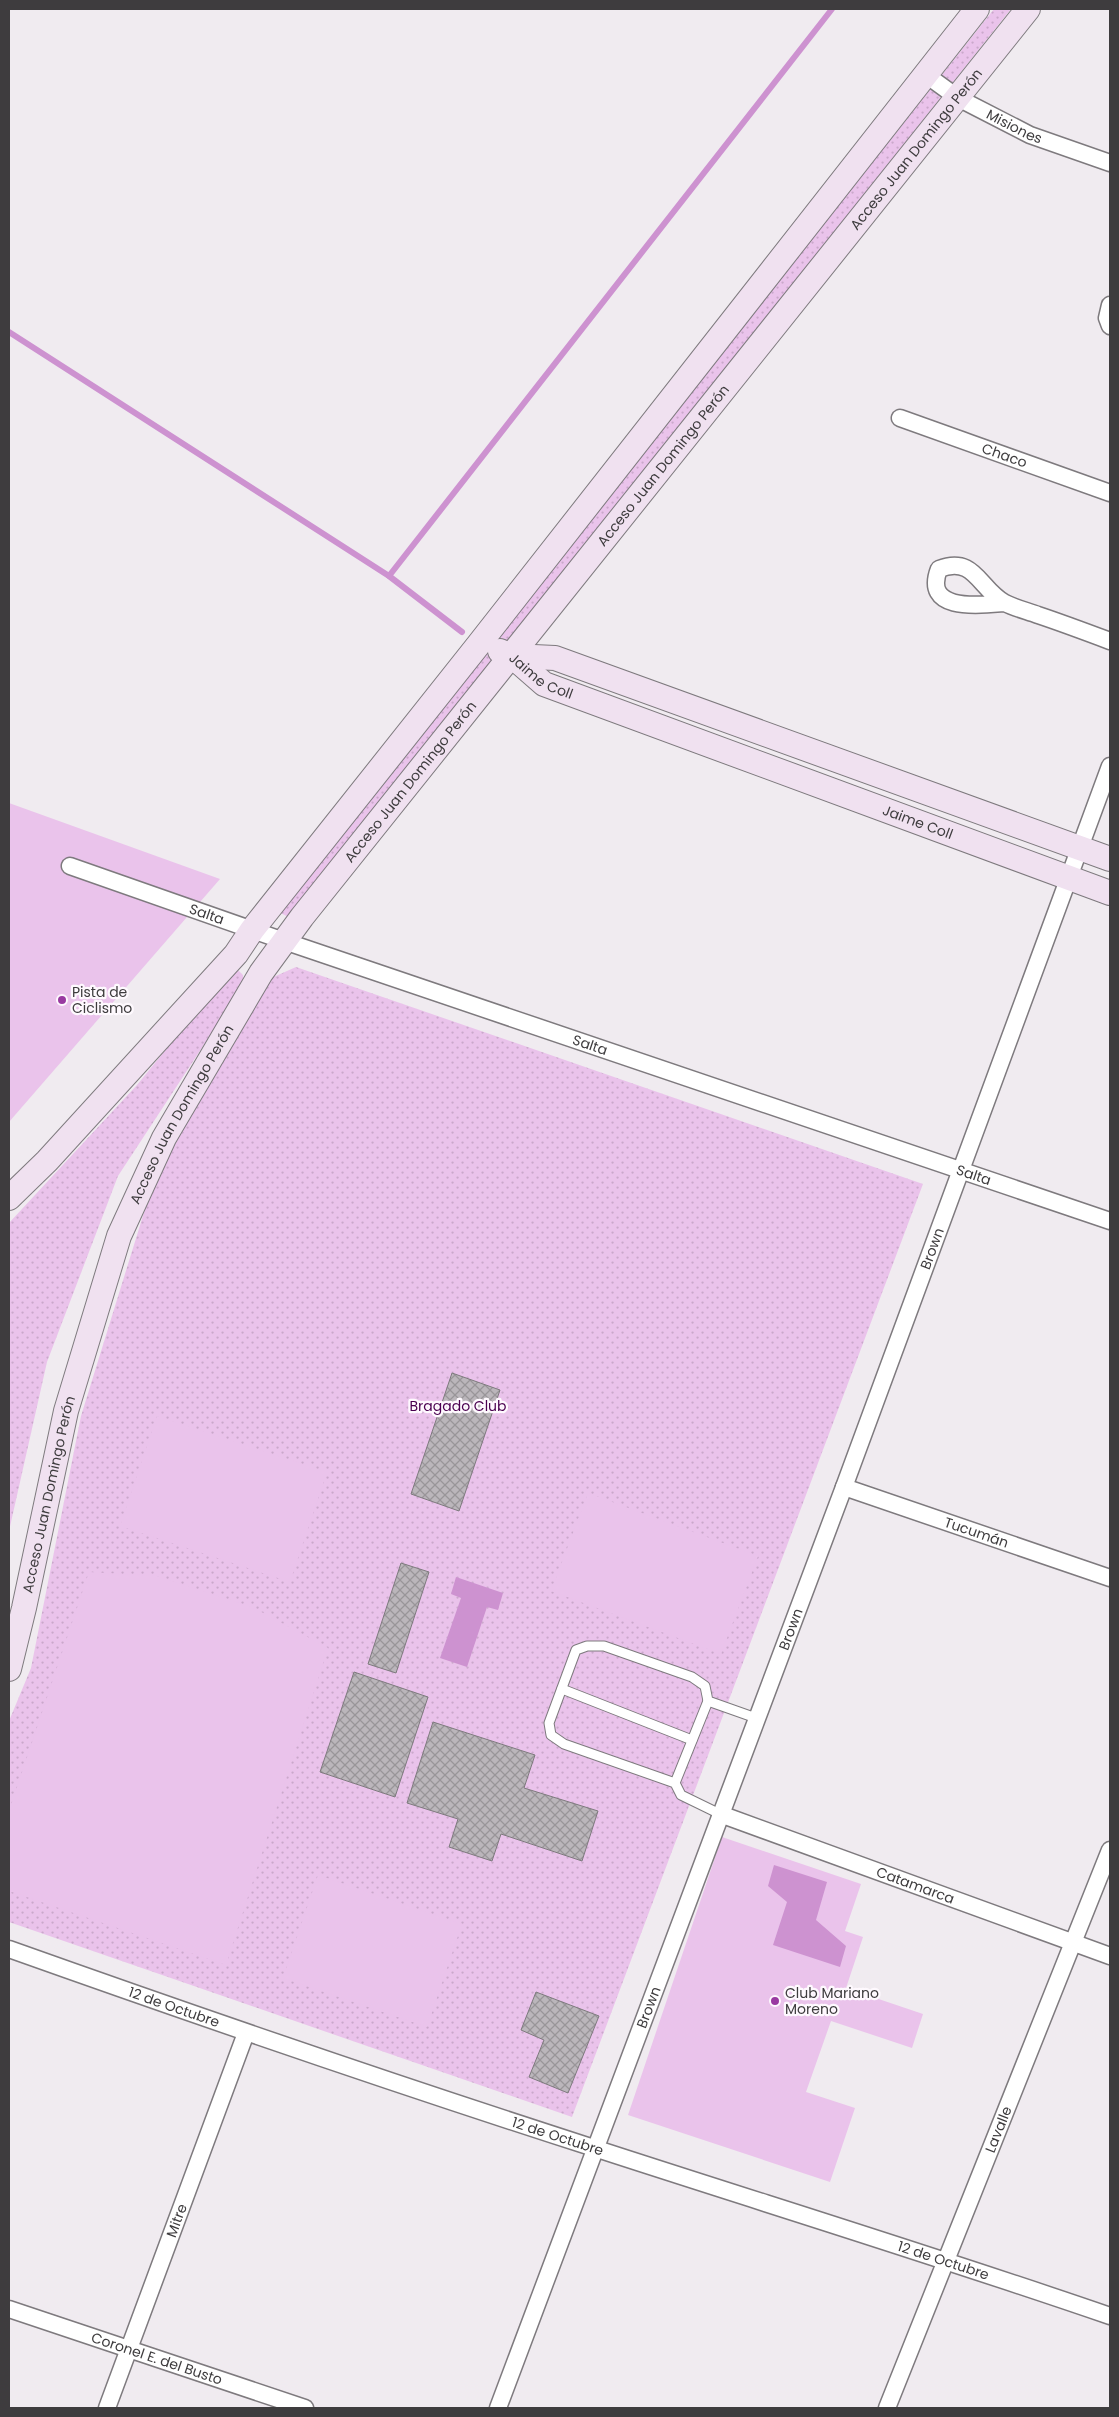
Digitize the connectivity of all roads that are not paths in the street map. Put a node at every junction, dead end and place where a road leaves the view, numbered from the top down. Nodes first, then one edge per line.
1 (977, 9) edge
2 (1028, 9) edge
3 (925, 74) junction
4 (958, 98) junction
5 (1109, 160) edge
6 (1110, 305) edge
7 (1110, 326) edge
8 (900, 418) dead end
9 (1110, 493) edge
10 (1005, 603) dead end
11 (1110, 641) edge
12 (479, 644) junction
13 (512, 656) junction
14 (1110, 766) edge
15 (1079, 847) junction
16 (1110, 859) edge
17 (70, 866) dead end
18 (1068, 877) junction
19 (1110, 893) edge
20 (252, 930) junction
21 (284, 941) junction
22 (961, 1169) junction
23 (9, 1198) edge
24 (1110, 1221) edge
25 (844, 1487) junction
26 (1110, 1578) edge
27 (9, 1669) edge
28 (562, 1689) junction
29 (708, 1701) junction
30 (756, 1718) junction
31 (692, 1740) junction
32 (675, 1783) junction
33 (720, 1814) junction
34 (1110, 1850) edge
35 (1074, 1944) junction
36 (9, 1949) edge
37 (1110, 1956) edge
38 (246, 2033) junction
39 (595, 2148) junction
40 (947, 2260) junction
41 (9, 2309) edge
42 (1110, 2316) edge
43 (129, 2350) junction
44 (107, 2408) edge
45 (305, 2408) edge
46 (498, 2408) edge
47 (887, 2408) edge

1 - 3 main road
2 - 4 main road, Acceso Juan Domingo Perón
3 - 4 street, Misiones
3 - 12 main road
4 - 5 street, Misiones
4 - 13 main road, Acceso Juan Domingo Perón
6 - 7 street
8 - 9 street, Chaco
10 - 11 street
12 - 13 main road
12 - 20 main road
13 - 15 main road, Jaime Coll
13 - 18 main road, Jaime Coll
13 - 21 main road, Acceso Juan Domingo Perón
14 - 15 street, Brown
15 - 16 main road, Jaime Coll
15 - 18 street, Brown
17 - 20 street, Salta
18 - 19 main road, Jaime Coll
18 - 22 street, Brown
20 - 21 street, Salta
20 - 23 main road
21 - 22 street, Salta
21 - 27 main road, Acceso Juan Domingo Perón
22 - 24 street, Salta
22 - 25 street, Brown
25 - 26 street, Tucumán
25 - 30 street, Brown
28 - 29 lane
28 - 31 lane
28 - 32 lane
29 - 30 lane
29 - 31 lane
30 - 33 street, Brown
31 - 32 lane
32 - 33 lane
33 - 35 street, Catamarca
33 - 39 street, Brown
34 - 35 street, Lavalle
35 - 37 street, Catamarca
35 - 40 street, Lavalle
36 - 38 street, 12 de Octubre
38 - 39 street, 12 de Octubre
38 - 43 street, Mitre
39 - 40 street, 12 de Octubre
39 - 46 street, Brown
40 - 42 street, 12 de Octubre
40 - 47 street, Lavalle
41 - 43 street, Coronel E. del Busto
43 - 44 street, Mitre
43 - 45 street, Coronel E. del Busto

